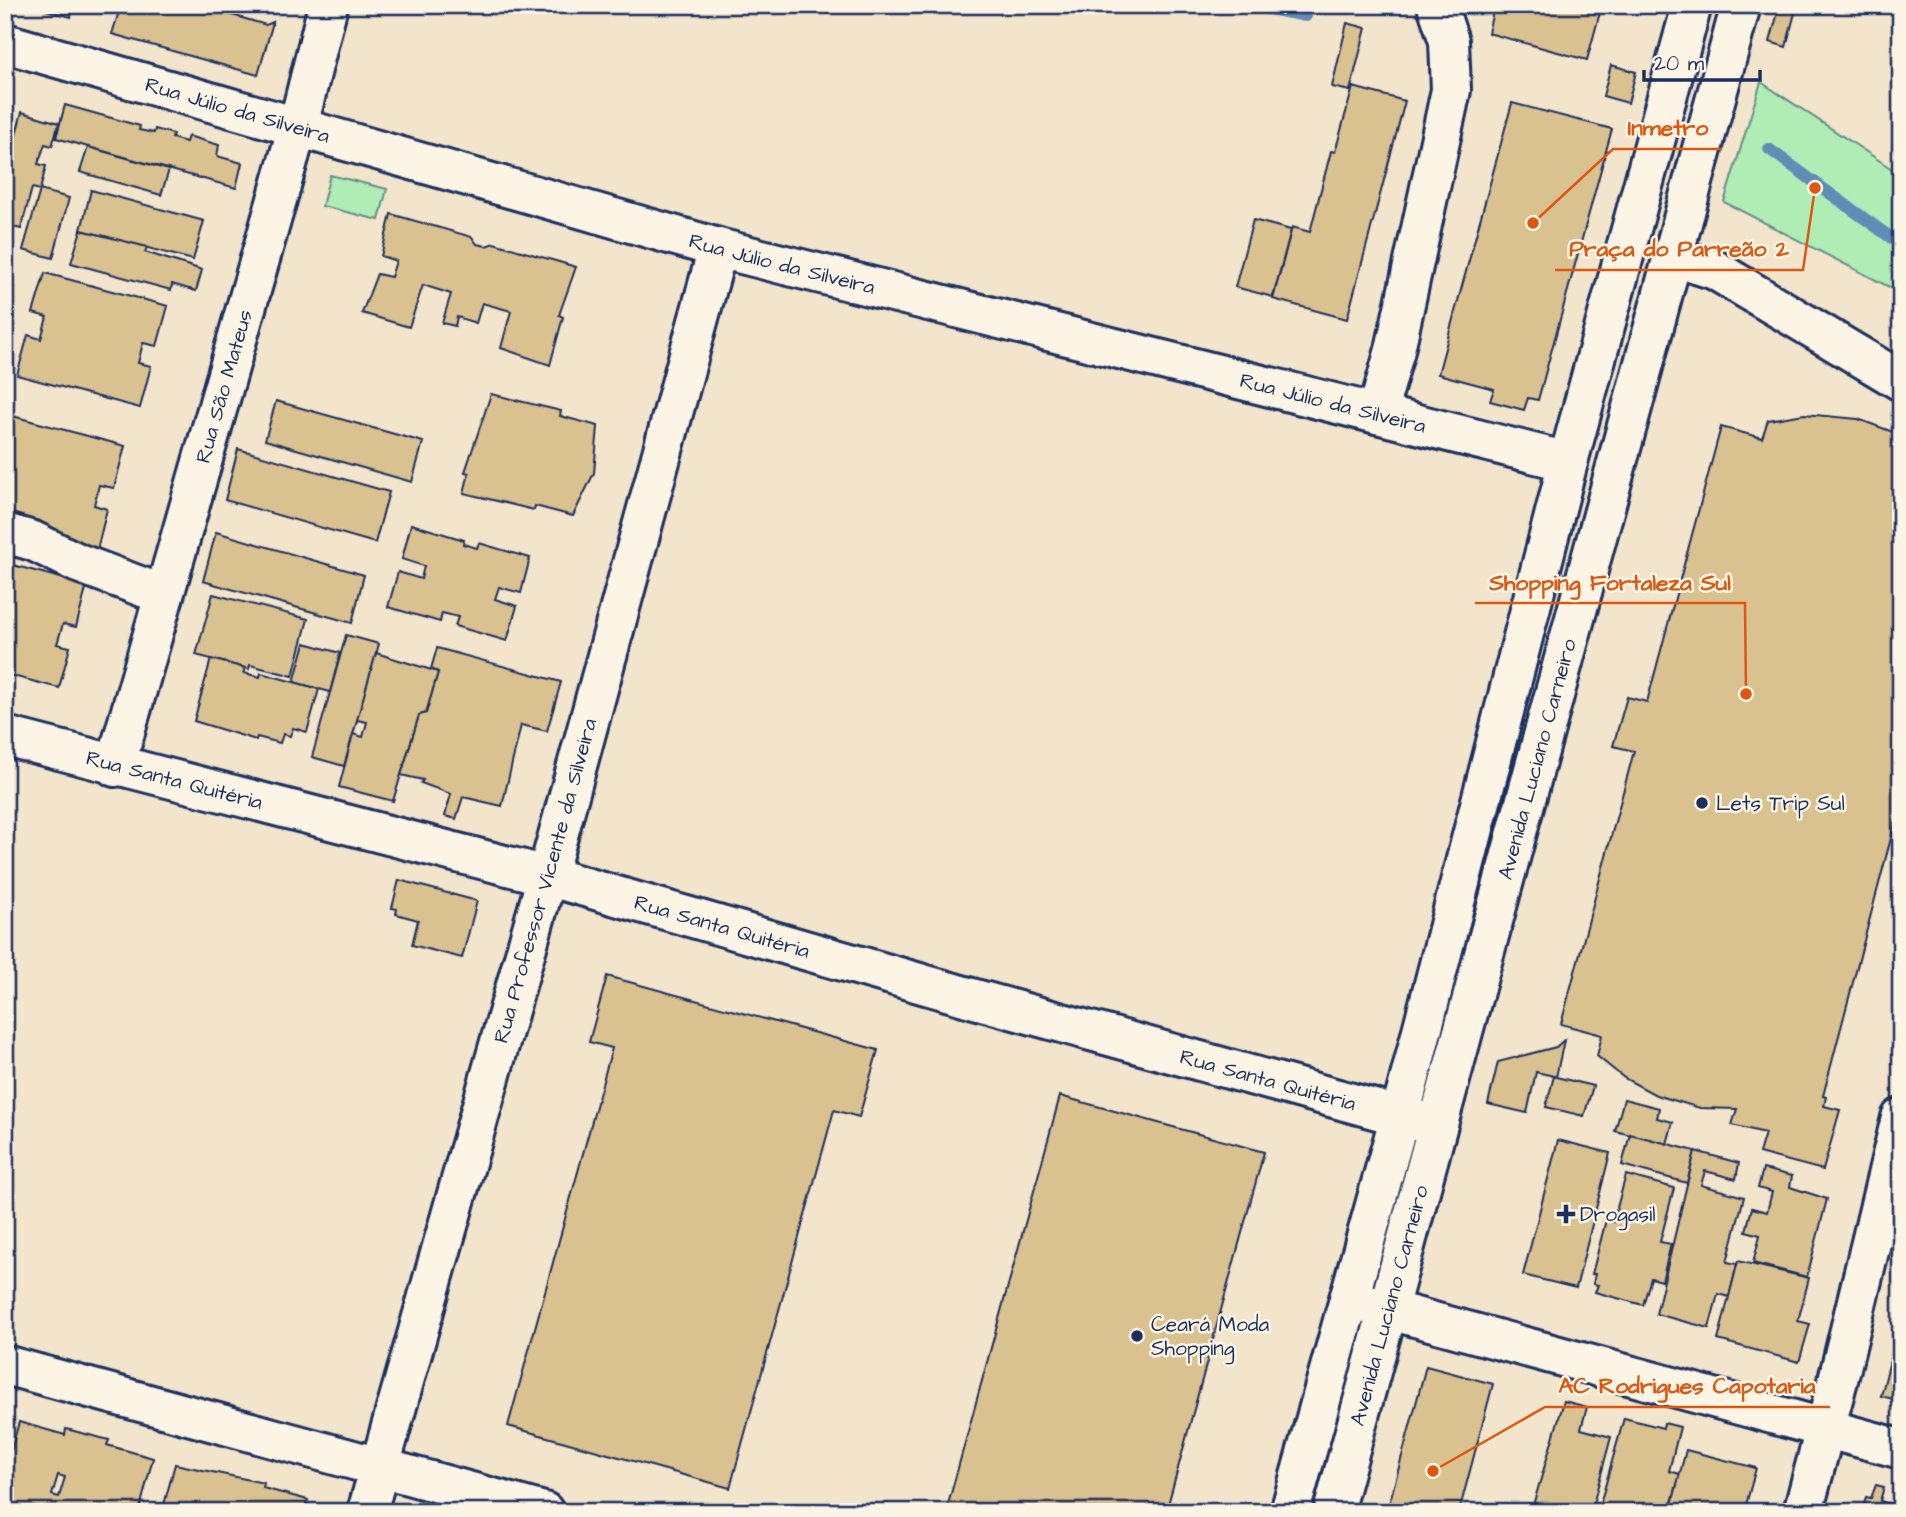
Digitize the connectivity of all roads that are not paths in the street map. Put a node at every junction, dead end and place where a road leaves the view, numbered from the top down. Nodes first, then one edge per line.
1 (328, 5) edge
2 (1437, 5) edge
3 (1692, 5) edge
4 (1741, 5) edge
5 (5, 43) edge
6 (298, 126) junction
7 (718, 248) junction
8 (1675, 257) junction
9 (1901, 381) edge
10 (1377, 414) junction
11 (1568, 462) junction
12 (5, 533) edge
13 (164, 595) junction
14 (5, 736) edge
15 (115, 767) junction
16 (547, 876) junction
17 (1399, 1116) junction
18 (1901, 1118) edge
19 (1437, 1126) junction
20 (1349, 1298) junction
21 (1388, 1309) junction
22 (5, 1365) edge
23 (1825, 1429) junction
24 (1901, 1450) edge
25 (380, 1465) junction
26 (368, 1512) edge
27 (544, 1512) edge
28 (1290, 1512) edge
29 (1333, 1512) edge
30 (1803, 1512) edge

1 - 6 street, Rua São Mateus
2 - 10 street
3 - 11 street, Avenida Luciano Carneiro
4 - 8 street, Avenida Luciano Carneiro
5 - 6 street, Rua Júlio da Silveira
6 - 7 street, Rua Júlio da Silveira
6 - 13 street, Rua São Mateus
7 - 10 street, Rua Júlio da Silveira
7 - 16 street, Rua Professor Vicente da Silveira
8 - 9 street
8 - 19 street, Avenida Luciano Carneiro
10 - 11 street, Rua Júlio da Silveira
11 - 17 street, Avenida Luciano Carneiro
12 - 13 street
13 - 15 street, Rua São Mateus
14 - 15 street, Rua Santa Quitéria
15 - 16 street, Rua Santa Quitéria
16 - 17 street, Rua Santa Quitéria
16 - 25 street, Rua Professor Vicente da Silveira
17 - 19 street, Rua Santa Quitéria
17 - 20 street, Avenida Luciano Carneiro
18 - 23 street
19 - 21 street, Avenida Luciano Carneiro
20 - 21 street
20 - 28 street, Avenida Luciano Carneiro
21 - 23 street
21 - 29 street, Avenida Luciano Carneiro
22 - 25 street
23 - 24 street
23 - 30 street
25 - 26 street, Rua Professor Vicente da Silveira
25 - 27 street

